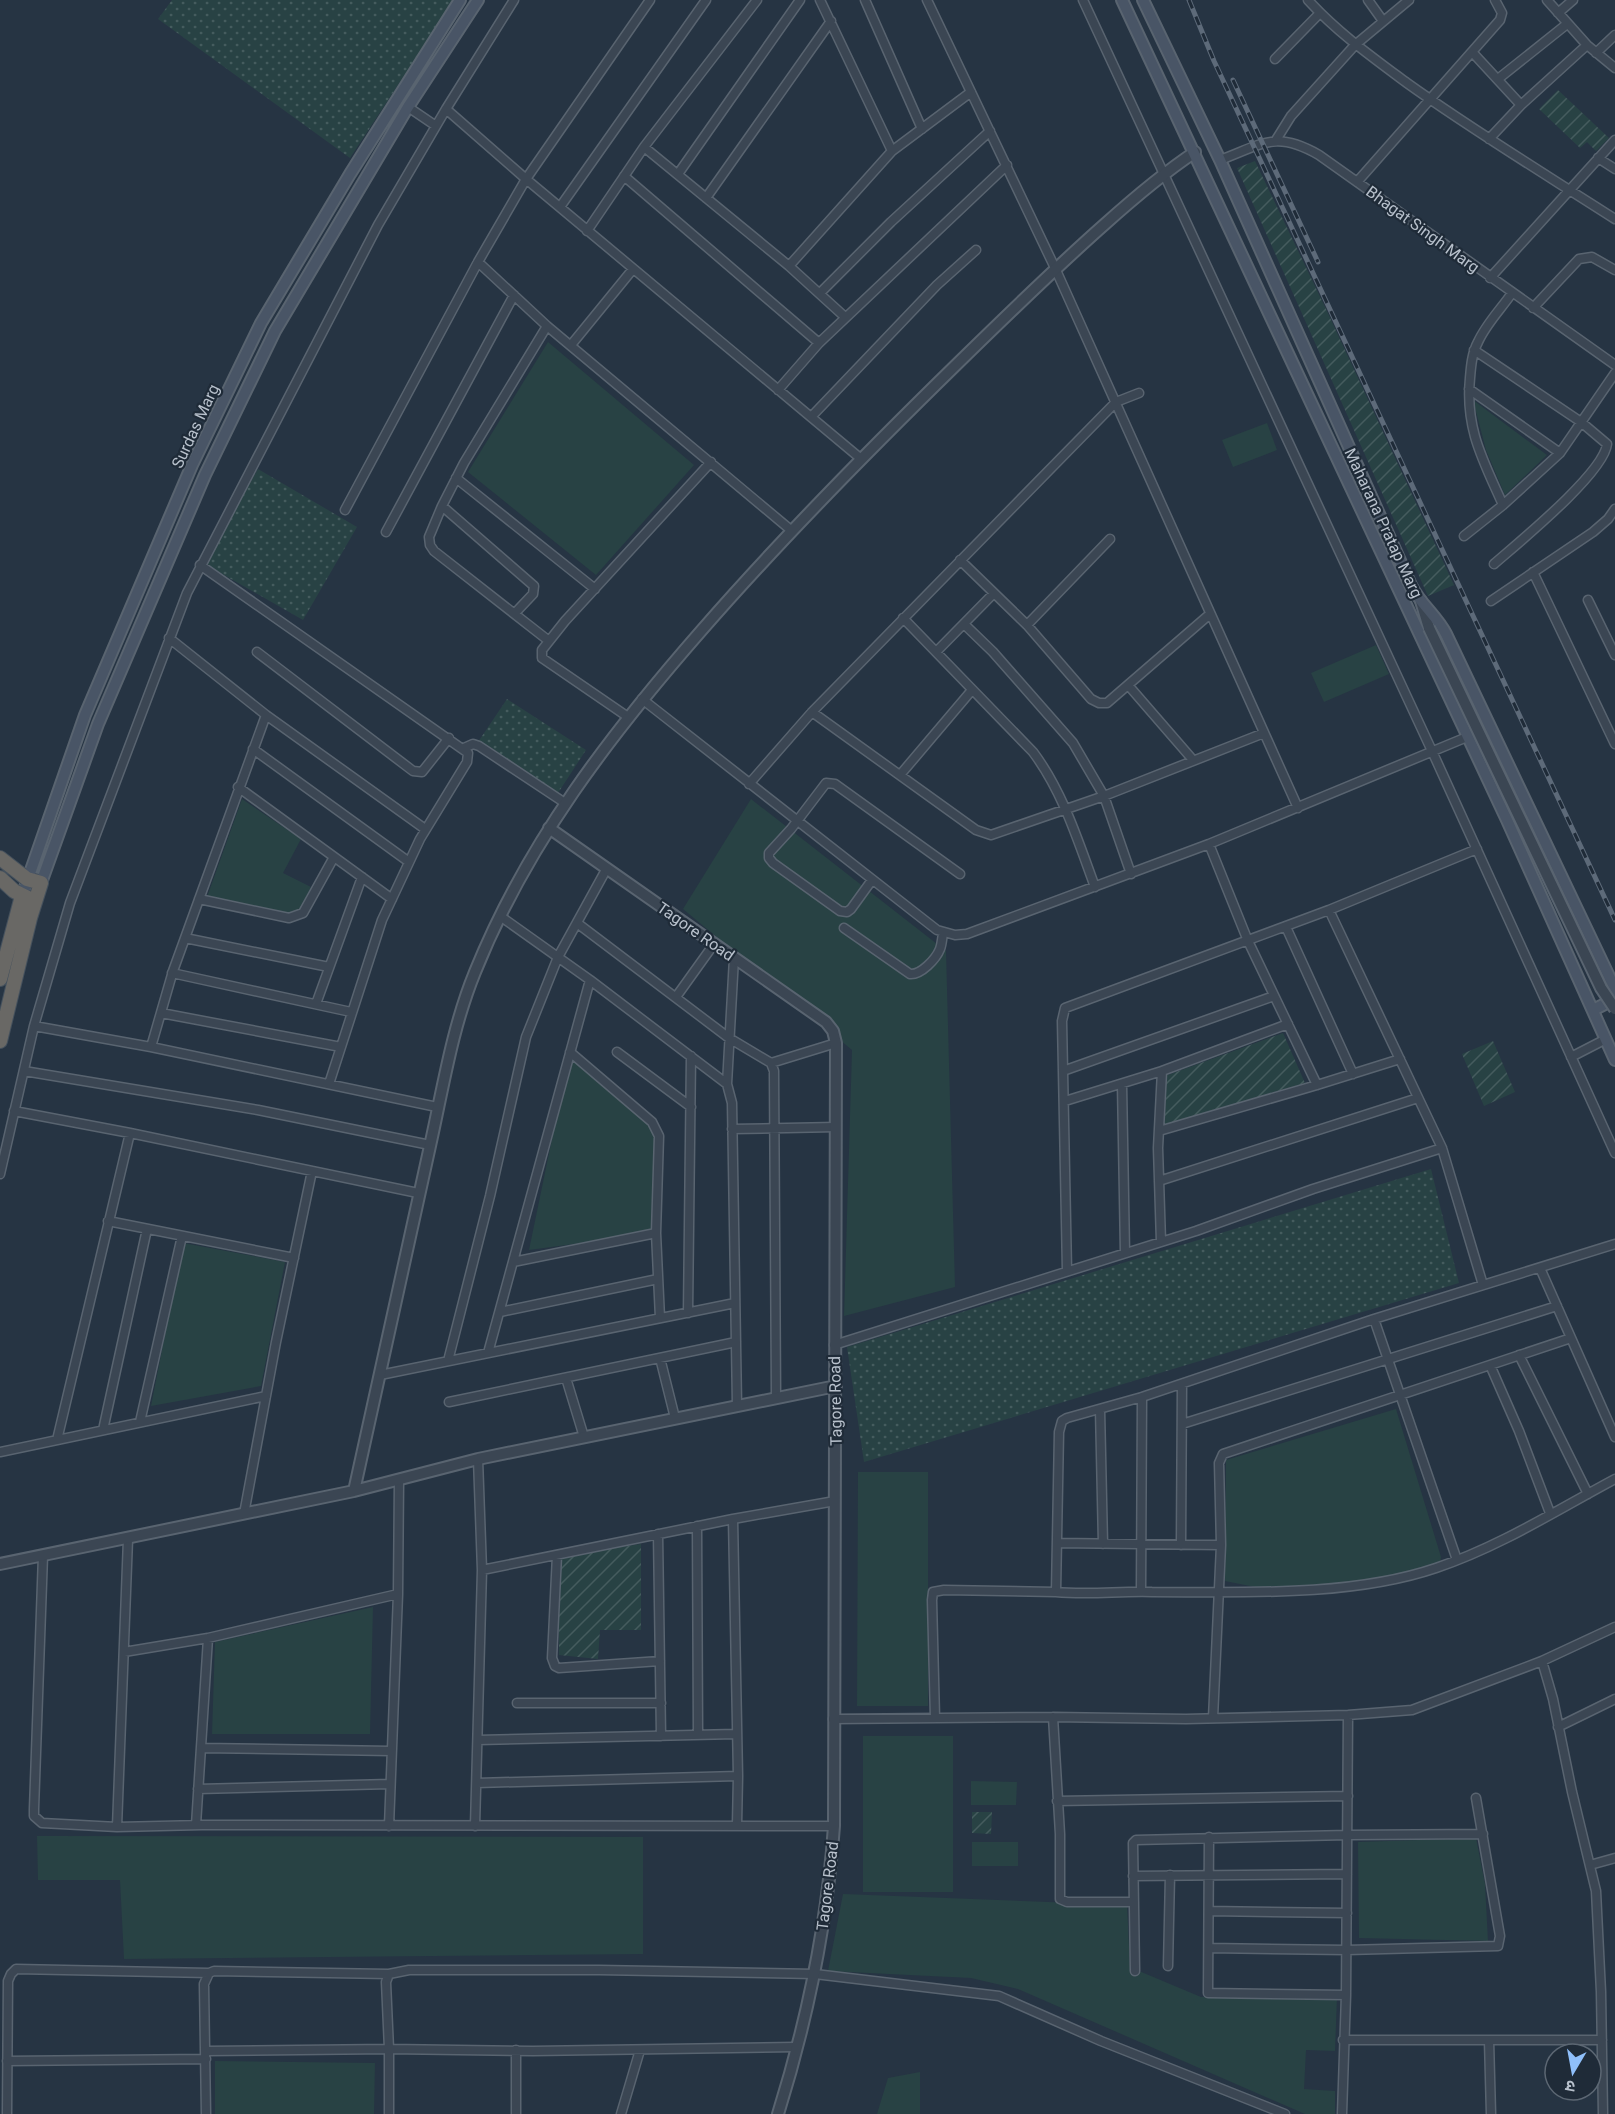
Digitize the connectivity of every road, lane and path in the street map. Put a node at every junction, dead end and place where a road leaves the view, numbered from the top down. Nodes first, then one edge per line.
1 (460, 0) edge
2 (478, 0) edge
3 (514, 0) edge
4 (650, 0) edge
5 (706, 0) edge
6 (757, 0) edge
7 (800, 0) edge
8 (820, 0) edge
9 (865, 0) edge
10 (927, 0) edge
11 (1083, 0) edge
12 (1122, 0) edge
13 (1143, 0) edge
14 (1308, 0) edge
15 (1368, 0) edge
16 (1409, 0) edge
17 (1495, 0) edge
18 (1547, 0) edge
19 (1573, 0) edge
20 (1320, 13) junction
21 (1558, 13) junction
22 (831, 21) junction
23 (1383, 21) junction
24 (1154, 24) junction
25 (1567, 24) junction
26 (1138, 33) junction
27 (1615, 35) edge
28 (1355, 45) junction
29 (1587, 45) junction
30 (1473, 53) junction
31 (1596, 53) junction
32 (1275, 59) dead end
33 (1615, 68) edge
34 (1498, 79) junction
35 (971, 92) junction
36 (1431, 100) junction
37 (1521, 105) junction
38 (408, 107) junction
39 (446, 109) junction
40 (436, 126) junction
41 (922, 129) junction
42 (990, 131) junction
43 (1489, 139) junction
44 (1276, 140) junction
45 (1615, 140) edge
46 (644, 147) junction
47 (892, 151) junction
48 (1195, 152) junction
49 (1598, 158) junction
50 (1220, 160) junction
51 (1007, 165) junction
52 (1615, 169) edge
53 (1163, 173) junction
54 (350, 174) junction
55 (678, 174) junction
56 (624, 176) junction
57 (526, 179) junction
58 (1357, 182) junction
59 (363, 183) junction
60 (1570, 190) junction
61 (706, 198) junction
62 (560, 207) junction
63 (1615, 219) edge
64 (587, 231) junction
65 (976, 250) dead end
66 (478, 262) junction
67 (789, 266) junction
68 (1055, 268) junction
69 (633, 269) junction
70 (1615, 270) edge
71 (1490, 278) junction
72 (1276, 288) junction
73 (820, 293) junction
74 (1512, 293) junction
75 (1260, 294) junction
76 (514, 295) junction
77 (1533, 308) junction
78 (845, 317) junction
79 (547, 326) junction
80 (819, 343) junction
81 (571, 345) junction
82 (1474, 350) junction
83 (1615, 365) edge
84 (1615, 373) edge
85 (1468, 389) junction
86 (778, 390) junction
87 (1139, 393) dead end
88 (1116, 402) junction
89 (810, 417) junction
90 (1335, 419) junction
91 (1581, 422) junction
92 (1322, 425) junction
93 (1560, 453) junction
94 (860, 458) junction
95 (711, 462) junction
96 (456, 478) junction
97 (442, 506) junction
98 (1503, 506) junction
99 (345, 510) dead end
100 (1615, 510) edge
101 (792, 531) junction
102 (386, 532) dead end
103 (1464, 537) dead end
104 (1110, 539) dead end
105 (960, 560) junction
106 (1494, 564) dead end
107 (200, 565) junction
108 (1533, 572) junction
109 (595, 589) junction
110 (994, 593) junction
111 (1588, 600) dead end
112 (1421, 601) junction
113 (1491, 601) dead end
114 (515, 614) junction
115 (1210, 614) junction
116 (903, 618) junction
117 (964, 624) junction
118 (1027, 625) junction
119 (169, 638) junction
120 (549, 641) junction
121 (257, 652) dead end
122 (936, 652) junction
123 (1615, 655) edge
124 (1128, 685) junction
125 (972, 690) junction
126 (642, 699) junction
127 (812, 712) junction
128 (266, 715) junction
129 (628, 717) junction
130 (1264, 733) junction
131 (1467, 737) junction
132 (449, 738) junction
133 (1614, 741) edge
134 (464, 748) junction
135 (253, 749) junction
136 (1432, 751) junction
137 (1193, 760) junction
138 (900, 775) junction
139 (748, 784) junction
140 (238, 787) junction
141 (1104, 796) junction
142 (565, 803) junction
143 (1298, 808) junction
144 (1066, 809) junction
145 (798, 821) junction
146 (549, 828) junction
147 (425, 829) junction
148 (1209, 844) junction
149 (1477, 849) junction
150 (334, 857) junction
151 (0, 858) edge
152 (409, 862) junction
153 (607, 868) junction
154 (960, 874) dead end
155 (1131, 874) junction
156 (362, 877) junction
157 (0, 878) edge
158 (872, 880) junction
159 (34, 881) junction
160 (1095, 887) junction
161 (28, 898) junction
162 (199, 899) junction
163 (392, 899) junction
164 (1329, 910) junction
165 (500, 916) junction
166 (577, 922) junction
167 (1286, 927) junction
168 (844, 928) dead end
169 (944, 933) junction
170 (184, 938) junction
171 (1248, 941) junction
172 (714, 944) junction
173 (558, 957) junction
174 (734, 958) junction
175 (329, 967) junction
176 (172, 973) junction
177 (0, 979) edge
178 (590, 980) junction
179 (1615, 990) edge
180 (1274, 996) junction
181 (676, 997) junction
182 (1615, 999) edge
183 (316, 1004) junction
184 (1615, 1009) edge
185 (1593, 1010) junction
186 (351, 1012) junction
187 (161, 1013) junction
188 (1288, 1024) junction
189 (34, 1026) junction
190 (729, 1038) junction
191 (1606, 1039) junction
192 (0, 1041) edge
193 (836, 1043) junction
194 (151, 1047) junction
195 (340, 1047) junction
196 (570, 1052) junction
197 (617, 1052) dead end
198 (691, 1056) junction
199 (1571, 1057) junction
200 (1400, 1059) junction
201 (1615, 1060) edge
202 (771, 1063) junction
203 (24, 1071) junction
204 (1063, 1071) junction
205 (1162, 1071) junction
206 (1353, 1074) junction
207 (329, 1084) junction
208 (727, 1084) junction
209 (1122, 1084) junction
210 (1317, 1085) junction
211 (1418, 1098) junction
212 (1065, 1101) junction
213 (437, 1107) junction
214 (691, 1107) junction
215 (14, 1111) junction
216 (836, 1127) junction
217 (773, 1128) junction
218 (732, 1129) junction
219 (1159, 1131) junction
220 (130, 1133) junction
221 (430, 1145) junction
222 (1442, 1148) junction
223 (1615, 1153) edge
224 (312, 1171) junction
225 (0, 1174) edge
226 (1159, 1181) junction
227 (418, 1193) junction
228 (108, 1221) junction
229 (147, 1229) junction
230 (656, 1233) junction
231 (182, 1236) junction
232 (1161, 1242) junction
233 (1615, 1244) edge
234 (1125, 1252) junction
235 (294, 1258) junction
236 (513, 1262) junction
237 (1540, 1268) junction
238 (1067, 1271) junction
239 (658, 1280) junction
240 (1483, 1285) junction
241 (735, 1303) junction
242 (1557, 1306) junction
243 (500, 1311) junction
244 (688, 1312) junction
245 (660, 1318) junction
246 (1374, 1319) junction
247 (1571, 1338) junction
248 (736, 1342) junction
249 (834, 1345) junction
250 (488, 1353) junction
251 (1519, 1355) junction
252 (660, 1358) junction
253 (1388, 1360) junction
254 (448, 1361) junction
255 (1490, 1365) junction
256 (380, 1375) junction
257 (566, 1378) junction
258 (1182, 1384) junction
259 (836, 1386) junction
260 (1400, 1395) junction
261 (266, 1396) junction
262 (776, 1397) junction
263 (1142, 1397) junction
264 (448, 1402) dead end
265 (736, 1405) junction
266 (1100, 1408) junction
267 (675, 1418) junction
268 (140, 1422) junction
269 (1182, 1424) junction
270 (103, 1430) junction
271 (584, 1437) junction
272 (1615, 1437) edge
273 (57, 1440) junction
274 (0, 1452) edge
275 (478, 1459) junction
276 (1615, 1479) edge
277 (399, 1480) junction
278 (354, 1491) junction
279 (1588, 1494) junction
280 (835, 1501) junction
281 (1550, 1513) junction
282 (244, 1514) junction
283 (733, 1519) junction
284 (697, 1526) junction
285 (658, 1534) junction
286 (128, 1539) junction
287 (1057, 1543) junction
288 (1103, 1544) junction
289 (1142, 1545) junction
290 (1181, 1545) junction
291 (1221, 1545) junction
292 (556, 1555) junction
293 (43, 1556) junction
294 (1457, 1560) junction
295 (0, 1564) edge
296 (482, 1570) junction
297 (1142, 1591) junction
298 (1056, 1592) junction
299 (1219, 1592) junction
300 (398, 1594) junction
301 (1615, 1627) edge
302 (207, 1638) junction
303 (124, 1652) junction
304 (660, 1660) junction
305 (1542, 1661) junction
306 (1615, 1700) edge
307 (518, 1703) dead end
308 (660, 1703) junction
309 (1348, 1716) junction
310 (1053, 1717) junction
311 (935, 1718) junction
312 (1213, 1718) junction
313 (833, 1719) junction
314 (1558, 1726) junction
315 (736, 1734) junction
316 (698, 1735) junction
317 (661, 1736) junction
318 (478, 1740) junction
319 (201, 1749) junction
320 (391, 1751) junction
321 (738, 1776) junction
322 (477, 1783) junction
323 (390, 1784) junction
324 (198, 1789) junction
325 (1348, 1796) junction
326 (1476, 1798) dead end
327 (1058, 1802) junction
328 (196, 1825) junction
329 (389, 1826) junction
330 (475, 1826) junction
331 (737, 1826) junction
332 (834, 1826) junction
333 (117, 1827) junction
334 (1483, 1834) junction
335 (1348, 1835) junction
336 (1209, 1837) junction
337 (1615, 1858) edge
338 (1590, 1865) junction
339 (1209, 1874) junction
340 (1347, 1874) junction
341 (1170, 1875) junction
342 (1133, 1876) junction
343 (1134, 1902) junction
344 (1209, 1911) junction
345 (1347, 1913) junction
346 (1209, 1948) junction
347 (1347, 1950) junction
348 (1168, 1966) dead end
349 (1135, 1971) dead end
350 (209, 1973) junction
351 (389, 1974) junction
352 (815, 1974) junction
353 (1346, 1995) junction
354 (1343, 2040) junction
355 (1489, 2040) junction
356 (1602, 2040) junction
357 (796, 2047) junction
358 (389, 2049) junction
359 (516, 2050) junction
360 (640, 2050) junction
361 (206, 2055) junction
362 (8, 2061) junction
363 (7, 2114) edge
364 (206, 2114) edge
365 (389, 2114) edge
366 (516, 2114) edge
367 (621, 2114) edge
368 (777, 2114) edge
369 (1285, 2114) edge
370 (1342, 2114) edge
371 (1491, 2114) edge
372 (1603, 2114) edge

1 - 54 main road, Surdas Marg
2 - 38 main road, Surdas Marg
3 - 39 street
4 - 57 street
5 - 62 street
6 - 46 street
7 - 55 street
8 - 22 street
9 - 41 street
10 - 35 street
11 - 53 street
12 - 26 main road, Maharana Pratap Marg
13 - 24 main road, Maharana Pratap Marg
14 - 20 street
15 - 23 street
16 - 23 street
17 - 30 street
18 - 21 street
19 - 21 street
20 - 28 street
20 - 32 street
21 - 25 street
22 - 47 street
22 - 61 street
23 - 28 street
24 - 26 main road
24 - 50 main road, Maharana Pratap Marg
25 - 29 street
25 - 34 street
26 - 48 main road, Maharana Pratap Marg
27 - 31 street
28 - 36 street
28 - 44 street
29 - 31 street
29 - 37 street
30 - 34 street
30 - 36 street
31 - 33 street
34 - 37 street
35 - 41 street
35 - 42 street
36 - 43 street
36 - 58 street
37 - 43 street
38 - 40 street
38 - 59 main road, Surdas Marg
39 - 40 street
39 - 57 street
40 - 107 street
41 - 47 street
42 - 51 street
42 - 73 street
43 - 60 street
44 - 50 street
44 - 58 street, Bhagat Singh Marg
45 - 49 street
46 - 55 street
46 - 56 street
47 - 67 street
48 - 53 street
48 - 75 main road, Maharana Pratap Marg
49 - 52 street
49 - 60 street
50 - 72 main road, Maharana Pratap Marg
51 - 68 street
51 - 78 street
53 - 68 street
53 - 136 street
54 - 59 main road
54 - 159 main road, Surdas Marg
55 - 61 street
56 - 64 street
56 - 80 street
57 - 62 street
57 - 66 street
58 - 71 street, Bhagat Singh Marg
59 - 159 main road, Surdas Marg
60 - 63 street
60 - 71 street
61 - 67 street
62 - 64 street
64 - 69 street
65 - 89 street
66 - 76 street
66 - 99 street
67 - 73 street
68 - 88 street
68 - 94 street
69 - 81 street
69 - 86 street
70 - 77 street
71 - 74 street, Bhagat Singh Marg
72 - 75 main road
72 - 90 main road, Maharana Pratap Marg
73 - 78 street
74 - 77 street, Bhagat Singh Marg
74 - 82 street
75 - 92 main road, Maharana Pratap Marg
76 - 79 street
76 - 102 street
77 - 83 street, Bhagat Singh Marg
78 - 80 street
79 - 81 street
79 - 96 street
80 - 86 street
81 - 95 street
82 - 85 street
82 - 91 street
84 - 91 street
85 - 93 street
85 - 98 street
86 - 89 street
87 - 88 street
88 - 105 street
88 - 115 street
89 - 94 street
90 - 92 main road
90 - 112 main road, Maharana Pratap Marg
91 - 93 street
91 - 106 street
92 - 131 main road, Maharana Pratap Marg
93 - 98 street
94 - 101 street
95 - 101 street
95 - 109 street
96 - 97 street
96 - 109 street
97 - 114 street
97 - 114 street
98 - 103 street
100 - 108 street
101 - 126 street
104 - 118 street
105 - 110 street
105 - 116 street
107 - 119 street
107 - 132 street
108 - 113 street
108 - 133 street
109 - 120 street
110 - 117 street
110 - 118 street
111 - 123 street
112 - 179 main road, Maharana Pratap Marg
112 - 184 street, bridge
114 - 120 street
115 - 124 street
115 - 130 street
116 - 122 street
116 - 127 street
117 - 122 street
117 - 141 street
118 - 124 street
119 - 128 street
119 - 189 street
120 - 129 street
121 - 132 street
122 - 125 street
124 - 137 street
125 - 138 street
125 - 144 street
126 - 129 street
126 - 139 street
127 - 138 street
127 - 139 street
128 - 135 street
128 - 147 street
129 - 142 street
130 - 137 street
130 - 143 street
131 - 136 street
131 - 185 main road, Maharana Pratap Marg
132 - 134 street
134 - 142 street
134 - 147 street
135 - 140 street
135 - 152 street
136 - 143 street
136 - 149 street
137 - 141 street
138 - 144 street
139 - 145 street
140 - 150 street
140 - 162 street
141 - 144 street
141 - 155 street
142 - 146 street
143 - 148 street
144 - 160 street
145 - 154 street
145 - 158 street
145 - 158 street
146 - 153 street, Tagore Road
146 - 165 street
147 - 152 street
148 - 155 street
148 - 171 street
149 - 164 street
149 - 199 street
150 - 156 street
150 - 162 street
151 - 159 highway
152 - 163 street
153 - 166 street
153 - 172 street, Tagore Road
155 - 160 street
156 - 163 street
156 - 175 street
157 - 161 highway
158 - 169 street
159 - 161 highway
160 - 169 street
161 - 177 highway
161 - 192 highway
162 - 170 street
163 - 186 street
164 - 167 street
164 - 200 street
165 - 173 street
165 - 213 street
166 - 173 street
166 - 181 street
167 - 171 street
167 - 206 street
168 - 169 street
170 - 175 street
170 - 176 street
171 - 180 street
171 - 204 street
172 - 174 street, Tagore Road
172 - 181 street
173 - 178 street
173 - 254 street
174 - 190 street
174 - 193 street, Tagore Road
175 - 183 street
176 - 183 street
176 - 187 street
178 - 196 street
178 - 198 street
180 - 188 street
180 - 204 street
181 - 190 street
182 - 185 main road
183 - 186 street
185 - 191 main road, Maharana Pratap Marg
186 - 195 street
187 - 194 street
187 - 195 street
188 - 205 street
188 - 210 street
189 - 194 street
189 - 203 street
190 - 202 street
190 - 208 street
191 - 199 street
191 - 201 main road, Maharana Pratap Marg
193 - 202 street
193 - 216 street, Tagore Road
194 - 207 street
195 - 207 street
196 - 230 street
196 - 236 street
197 - 214 street
198 - 208 street
198 - 214 street
199 - 223 street
200 - 206 street
200 - 211 street
202 - 217 street
203 - 215 street
203 - 221 street
204 - 212 street
205 - 209 street
205 - 219 street
206 - 210 street
207 - 213 street
208 - 218 street
209 - 212 street
209 - 234 street
210 - 219 street
211 - 222 street
211 - 226 street
212 - 238 street
213 - 221 street
214 - 244 street
215 - 220 street
215 - 225 street
216 - 217 street
216 - 249 street, Tagore Road
217 - 218 street
217 - 262 street
218 - 241 street
219 - 226 street
220 - 224 street
220 - 228 street
221 - 227 street
222 - 232 street
222 - 240 street
224 - 227 street
224 - 235 street
226 - 232 street
227 - 256 street
228 - 229 street
228 - 273 street
229 - 231 street
229 - 270 street
230 - 236 street
230 - 239 street
231 - 235 street
231 - 268 street
232 - 234 street
233 - 237 street
234 - 238 street
235 - 261 street
236 - 243 street
237 - 240 street
237 - 242 street
238 - 249 street
239 - 243 street
239 - 245 street
240 - 246 street
241 - 244 street
241 - 248 street
242 - 247 street
242 - 253 street
243 - 250 street
244 - 245 street
245 - 250 street
246 - 253 street
246 - 258 street
247 - 251 street
247 - 272 street
248 - 252 street
248 - 265 street
249 - 259 street, Tagore Road
250 - 254 street
251 - 255 street
251 - 279 street
252 - 257 street
252 - 267 street
253 - 260 street
253 - 269 street
254 - 256 street
255 - 260 street
255 - 281 street
256 - 278 street
257 - 264 street
257 - 271 street
258 - 263 street
258 - 269 street
259 - 262 street
259 - 280 street, Tagore Road
260 - 291 street
260 - 294 street
261 - 268 street
261 - 282 street
262 - 265 street
263 - 266 street
263 - 289 street
265 - 267 street
266 - 287 street
266 - 288 street
267 - 271 street
268 - 270 street
269 - 290 street
270 - 273 street
271 - 275 street
273 - 274 street
275 - 277 street
275 - 296 street
276 - 279 street
277 - 278 street
277 - 300 street
278 - 282 street
279 - 281 street
280 - 283 street
280 - 313 street, Tagore Road
281 - 294 street
282 - 286 street
283 - 284 street
283 - 315 street
284 - 285 street
284 - 316 street
285 - 292 street
285 - 304 street
286 - 293 street
286 - 303 street
287 - 288 street
287 - 298 street
288 - 289 street
289 - 290 street
289 - 297 street
290 - 291 street
291 - 299 street
292 - 296 street
292 - 304 street
293 - 295 street
293 - 333 street
294 - 299 street
296 - 318 street
297 - 298 street
297 - 299 street
298 - 311 street
299 - 312 street
300 - 302 street
300 - 320 street
301 - 305 street
302 - 303 street
302 - 319 street
303 - 333 street
304 - 308 street
305 - 309 street
305 - 314 street
306 - 314 street
307 - 308 street
308 - 317 street
309 - 312 street
309 - 325 street
310 - 311 street
310 - 312 street
310 - 327 street
311 - 313 street
313 - 332 street, Tagore Road
314 - 338 street
315 - 316 street
315 - 321 street
316 - 317 street
317 - 318 street
318 - 322 street
319 - 320 street
319 - 324 street
320 - 323 street
321 - 322 street
321 - 331 street
322 - 330 street
323 - 324 street
323 - 329 street
324 - 328 street
325 - 327 street
325 - 335 street
326 - 334 street
327 - 343 street
328 - 329 street
328 - 333 street
329 - 330 street
330 - 331 street
331 - 332 street
332 - 352 street, Tagore Road
334 - 335 street
334 - 347 street
335 - 336 street
335 - 340 street
336 - 339 street
336 - 342 street
337 - 338 street
338 - 356 street
339 - 340 street
339 - 341 street
339 - 344 street
340 - 345 street
341 - 342 street
341 - 348 street
342 - 343 street
343 - 349 street
344 - 345 street
344 - 346 street
345 - 347 street
346 - 347 street
346 - 353 street
347 - 353 street
350 - 351 street
350 - 361 street
350 - 362 street
351 - 352 street
351 - 358 street
352 - 357 street, Tagore Road
352 - 369 street
353 - 354 street
354 - 355 street
354 - 370 street
355 - 356 street
355 - 371 street
356 - 372 street
357 - 360 street
357 - 368 street, Tagore Road
358 - 359 street
358 - 361 street
358 - 365 street
359 - 360 street
359 - 366 street
360 - 367 street
361 - 362 street
361 - 364 street
362 - 363 street

